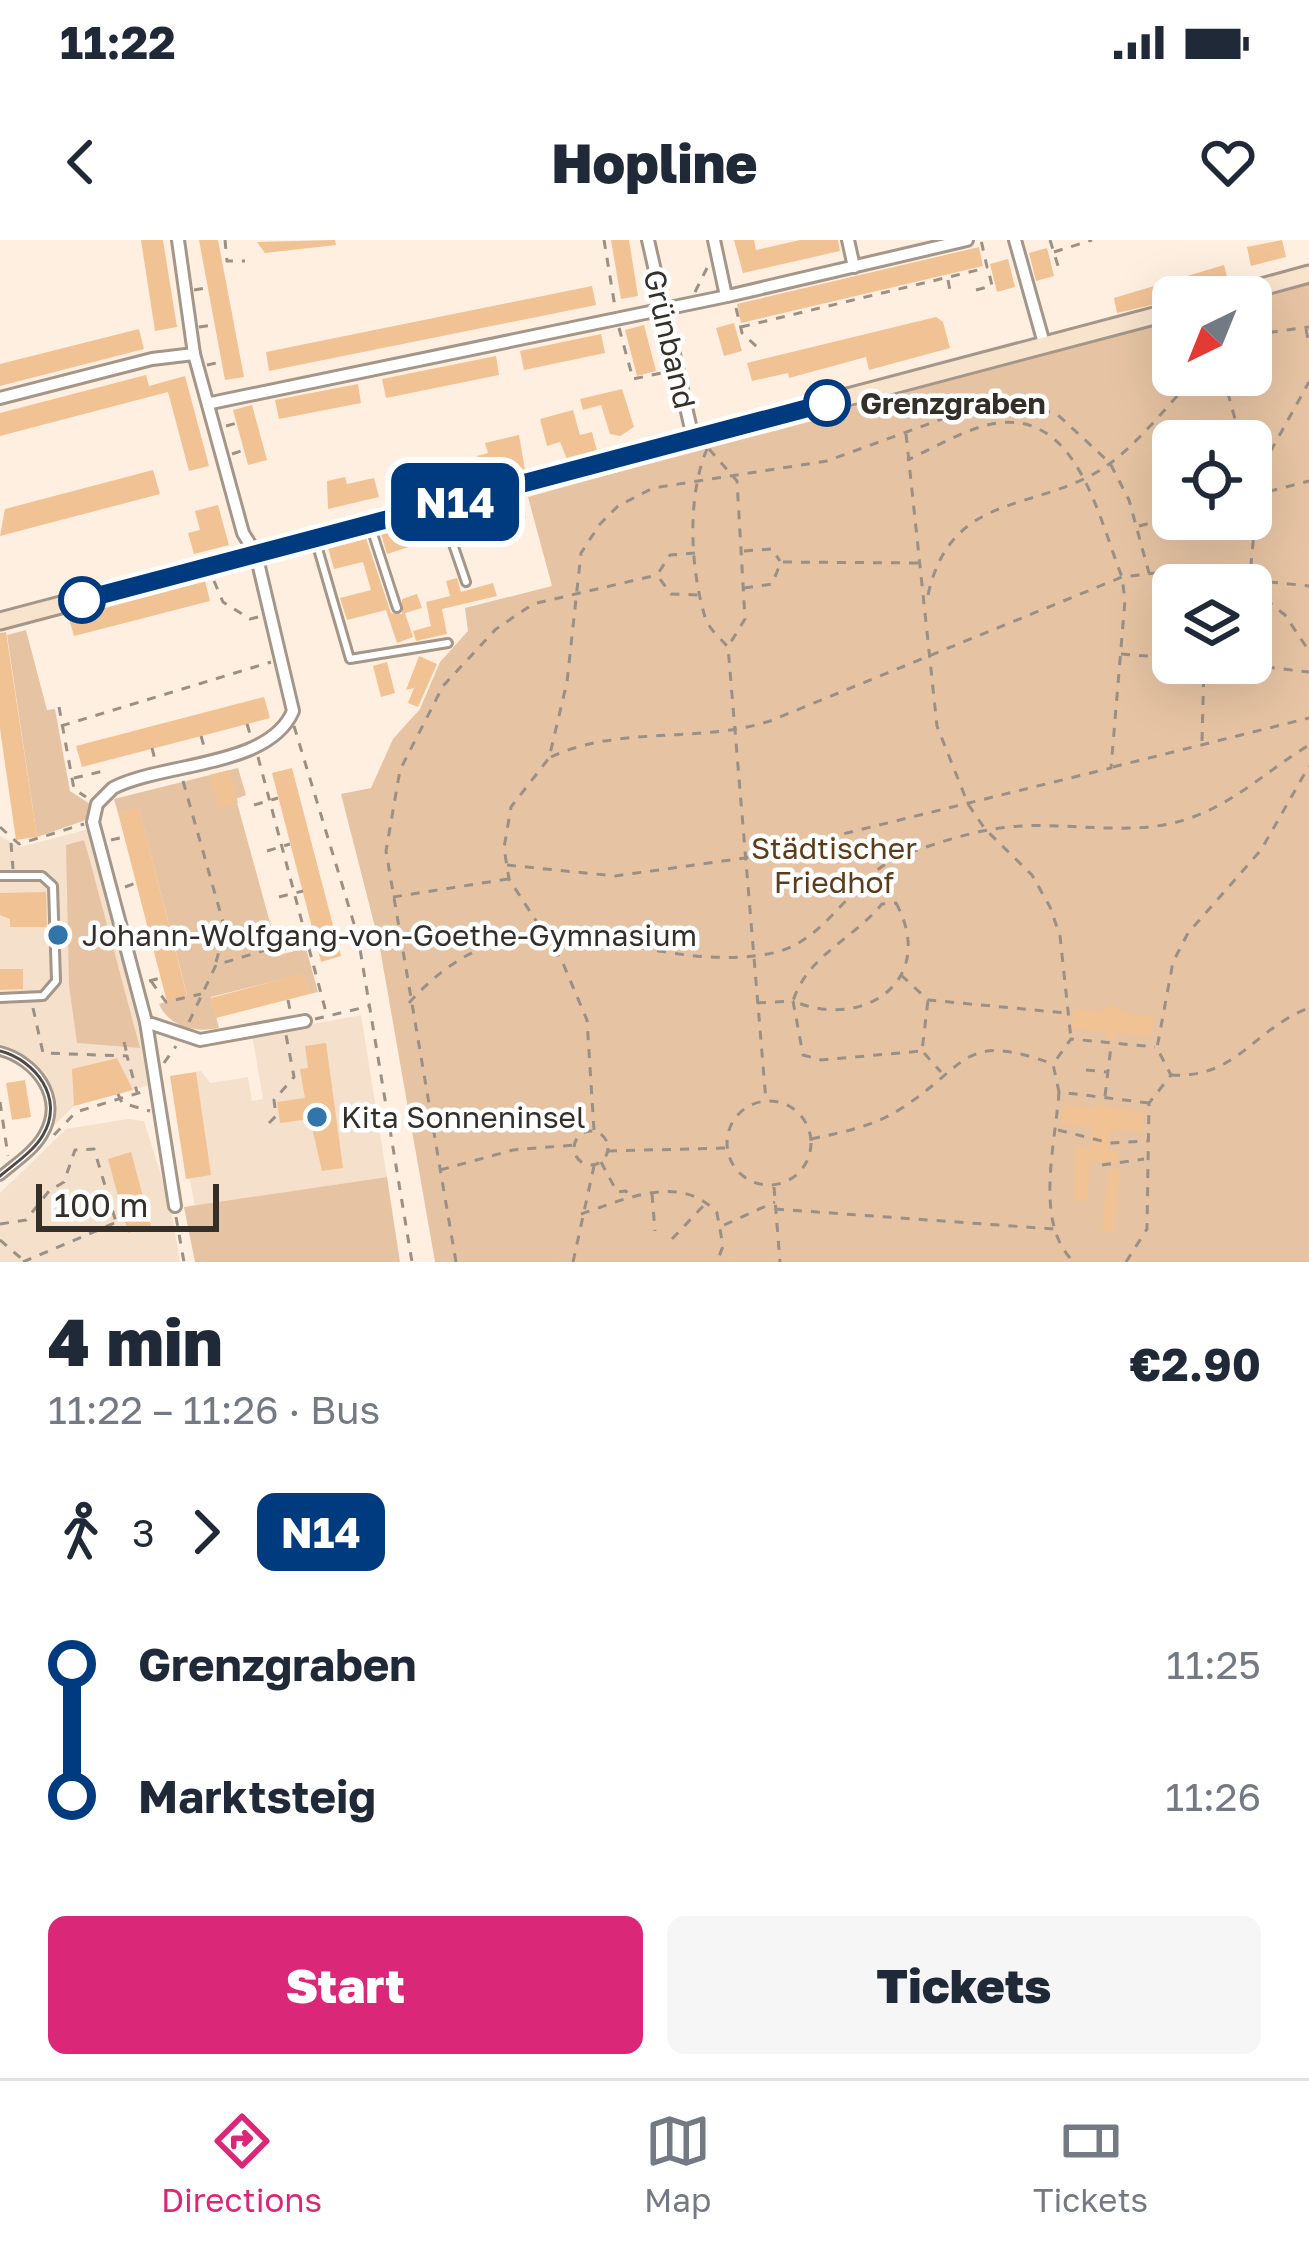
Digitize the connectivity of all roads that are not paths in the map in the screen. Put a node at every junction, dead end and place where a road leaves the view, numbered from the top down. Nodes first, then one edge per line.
1 (178, 240) edge
2 (648, 240) edge
3 (848, 240) edge
4 (967, 240) edge
5 (1015, 240) edge
6 (715, 245) edge
7 (854, 267) junction
8 (1309, 274) edge
9 (1272, 284) edge
10 (729, 296) junction
11 (661, 310) junction
12 (1152, 317) edge
13 (1046, 347) junction
14 (197, 360) junction
15 (0, 398) edge
16 (211, 403) junction
17 (693, 438) junction
18 (440, 506) junction
19 (370, 524) junction
20 (315, 538) junction
21 (256, 554) junction
22 (466, 582) dead end
23 (397, 608) dead end
24 (0, 622) edge
25 (448, 643) dead end
26 (0, 876) edge
27 (0, 998) edge
28 (304, 1021) dead end
29 (146, 1022) junction
30 (0, 1052) edge
31 (0, 1176) edge
32 (175, 1206) road end

1 - 14 street
2 - 11 street, Grünband
3 - 7 street
4 - 7 street
5 - 13 street
6 - 10 street
7 - 10 street
8 - 9 street
10 - 11 street
11 - 16 street
11 - 17 street, Grünband
12 - 13 street
13 - 17 street
14 - 15 street
14 - 16 street
16 - 21 street
17 - 18 street
18 - 19 street
18 - 22 lane
19 - 20 street
19 - 23 lane
20 - 21 street
20 - 25 lane
21 - 24 street
21 - 29 street
26 - 27 lane
28 - 29 street
29 - 32 street
30 - 31 lane

